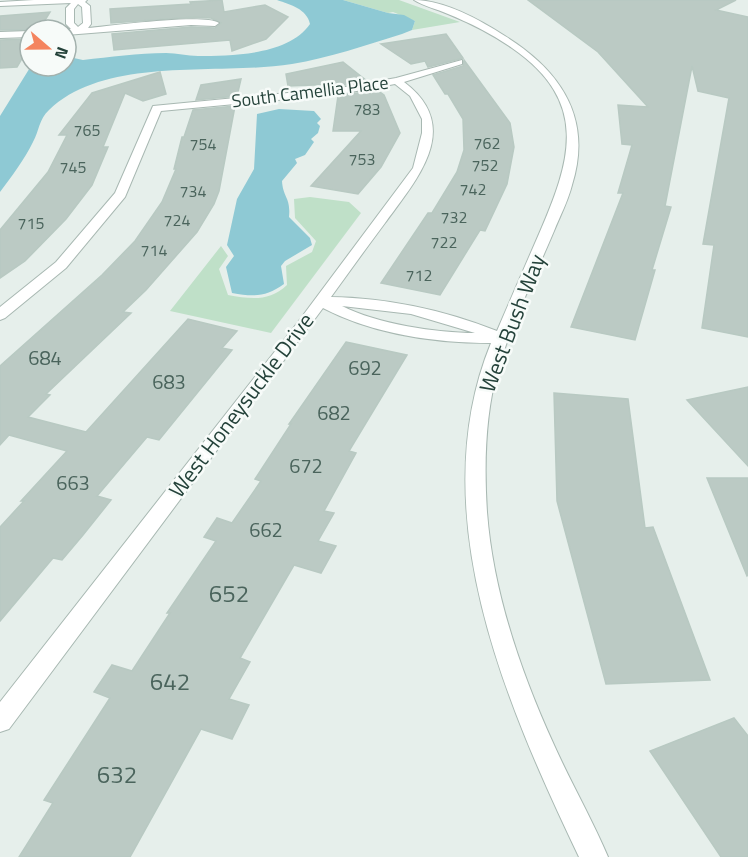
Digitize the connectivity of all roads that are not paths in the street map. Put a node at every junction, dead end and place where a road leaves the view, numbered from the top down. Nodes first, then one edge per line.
1 (78, 0) edge
2 (82, 0) edge
3 (417, 0) edge
4 (0, 4) edge
5 (69, 18) edge
6 (215, 23) dead end
7 (78, 32) joint
8 (18, 34) edge
9 (0, 35) edge
10 (459, 62) dead end
11 (397, 81) junction
12 (321, 301) junction
13 (0, 315) edge
14 (501, 338) junction
15 (0, 721) edge
16 (594, 857) edge

1 - 2 street
1 - 4 street
1 - 5 street
1 - 7 street
3 - 14 street, West Bush Way
6 - 7 street
8 - 9 street
10 - 11 street, South Camellia Place
11 - 12 street, West Honeysuckle Drive
11 - 13 street, South Camellia Place
12 - 14 street
12 - 15 street, West Honeysuckle Drive
14 - 16 street, West Bush Way

